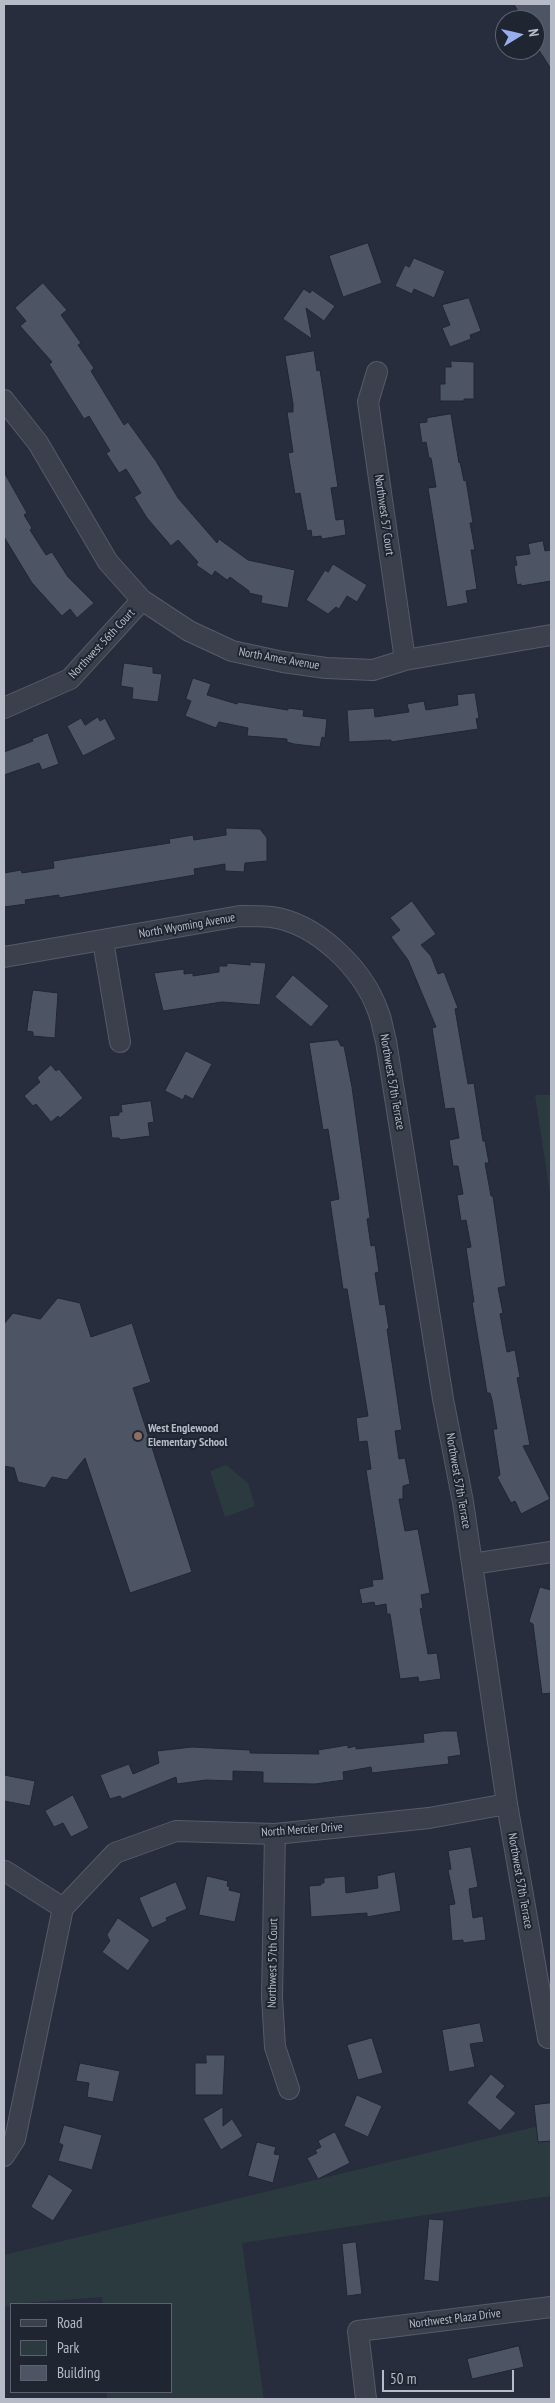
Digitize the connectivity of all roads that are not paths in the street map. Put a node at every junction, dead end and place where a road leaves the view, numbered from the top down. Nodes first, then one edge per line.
1 (377, 372) dead end
2 (4, 400) edge
3 (142, 600) junction
4 (551, 635) edge
5 (405, 660) junction
6 (4, 708) edge
7 (103, 941) junction
8 (326, 942) joint
9 (4, 957) edge
10 (120, 1042) dead end
11 (551, 1552) edge
12 (472, 1564) junction
13 (507, 1804) junction
14 (275, 1834) junction
15 (5, 1871) edge
16 (64, 1908) junction
17 (548, 2038) dead end
18 (289, 2089) dead end
19 (4, 2156) edge
20 (551, 2307) edge
21 (366, 2399) edge

1 - 5 street, Northwest 57 Court
2 - 3 street, North Ames Avenue
3 - 5 street, North Ames Avenue
3 - 6 street, Northwest 56th Court
4 - 5 street, North Ames Avenue
7 - 8 street, North Wyoming Avenue
7 - 9 street, North Wyoming Avenue
7 - 10 street
8 - 12 street, Northwest 57th Terrace
11 - 12 street
12 - 13 street, Northwest 57th Terrace
13 - 14 street, North Mercier Drive
13 - 17 street, Northwest 57th Terrace
14 - 16 street, North Mercier Drive
14 - 18 street, Northwest 57th Court
15 - 16 street
16 - 19 street
20 - 21 street, Northwest Plaza Drive

